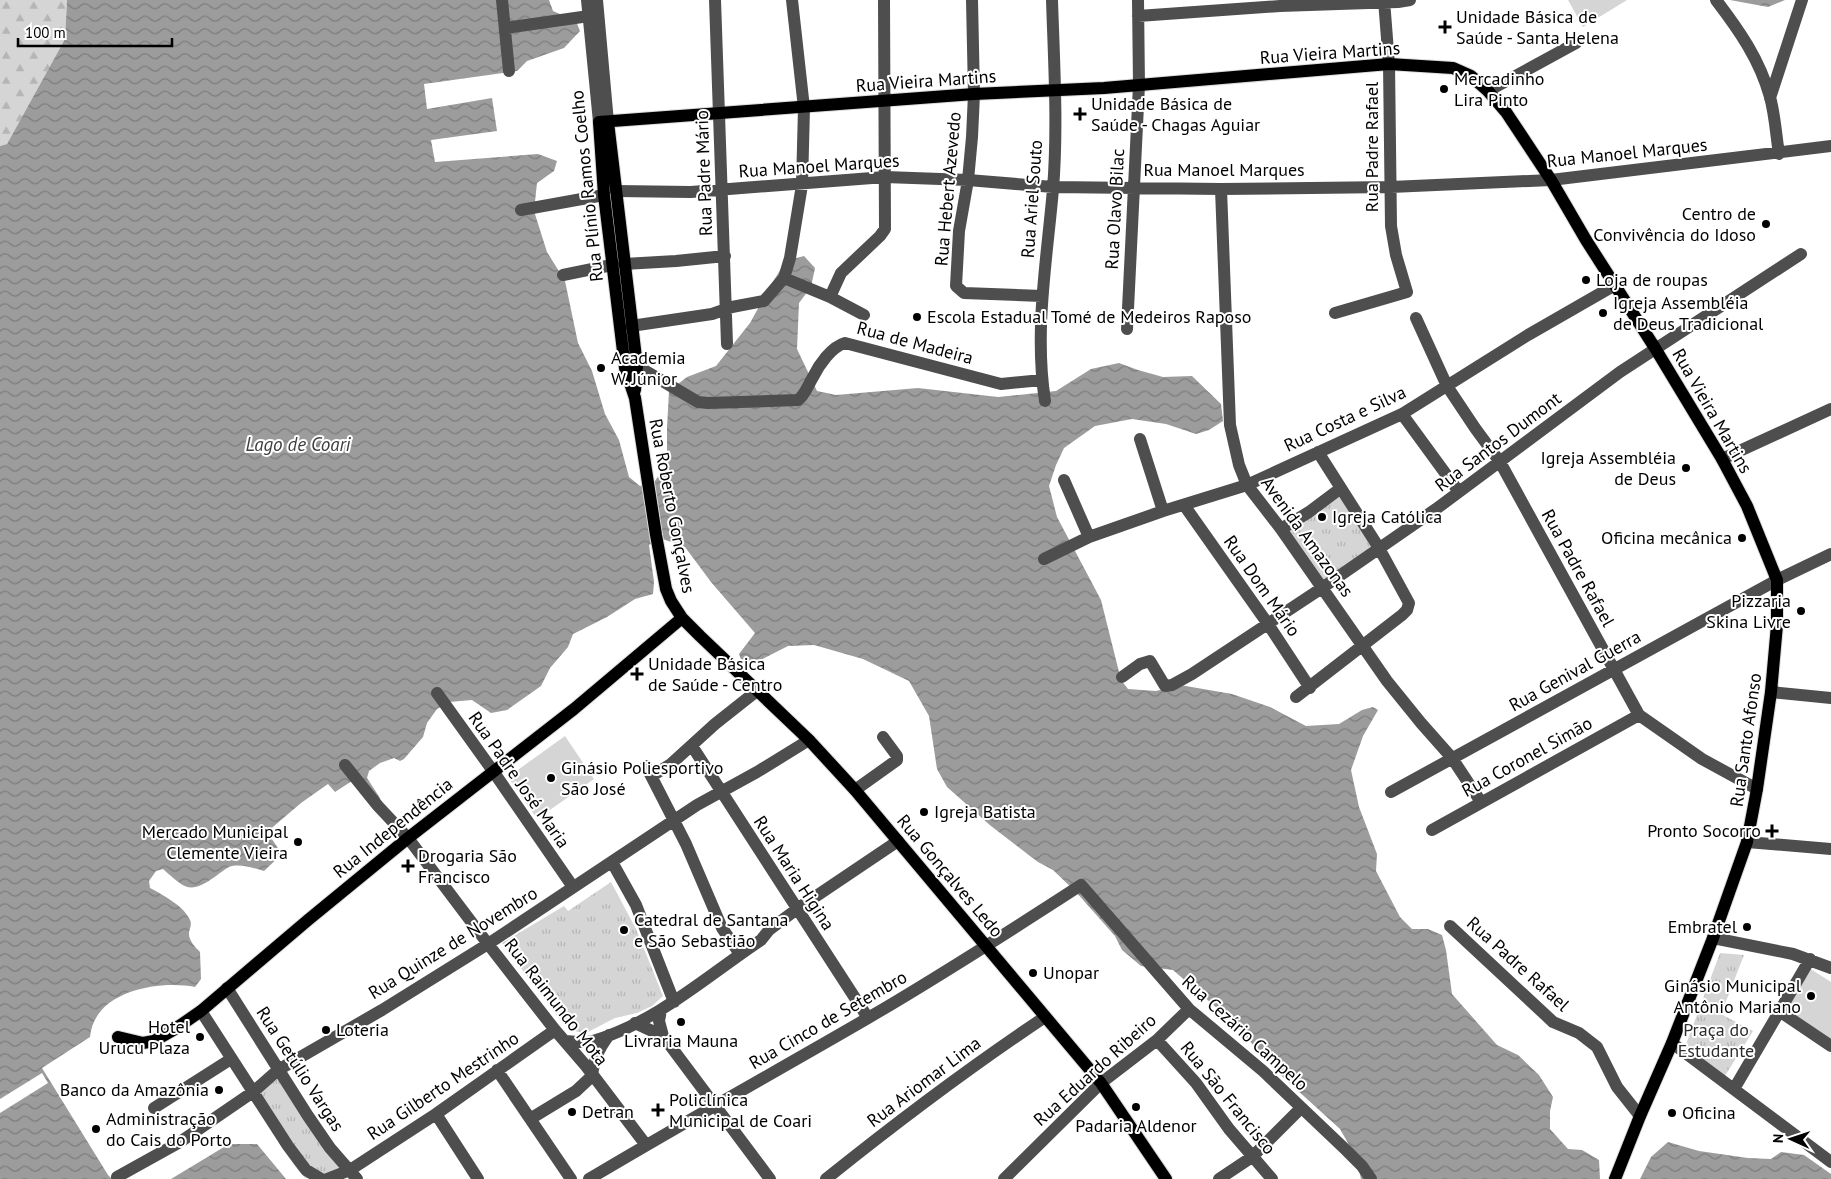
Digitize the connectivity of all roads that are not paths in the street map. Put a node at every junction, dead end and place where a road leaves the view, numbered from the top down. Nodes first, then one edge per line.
1 (502, 0) edge
2 (587, 0) edge
3 (597, 0) edge
4 (715, 0) edge
5 (792, 0) edge
6 (884, 0) edge
7 (972, 0) edge
8 (1052, 0) edge
9 (1138, 0) edge
10 (1410, 0) edge
11 (1716, 0) edge
12 (1384, 1) edge
13 (1800, 4) edge
14 (589, 16) junction
15 (1138, 16) junction
16 (505, 28) junction
17 (1576, 44) dead end
18 (1389, 64) junction
19 (509, 71) dead end
20 (1138, 85) junction
21 (1055, 90) junction
22 (1488, 91) junction
23 (974, 94) junction
24 (1770, 98) junction
25 (885, 102) junction
26 (804, 108) junction
27 (719, 113) junction
28 (603, 122) junction
29 (1831, 146) edge
30 (1779, 154) junction
31 (885, 177) junction
32 (968, 180) junction
33 (1551, 180) junction
34 (802, 185) junction
35 (1391, 186) junction
36 (1053, 187) junction
37 (1133, 187) junction
38 (1221, 189) junction
39 (722, 190) junction
40 (610, 193) junction
41 (521, 210) dead end
42 (1800, 254) dead end
43 (725, 256) junction
44 (618, 264) junction
45 (563, 275) dead end
46 (784, 278) junction
47 (1615, 285) junction
48 (1042, 296) junction
49 (830, 297) junction
50 (726, 309) junction
51 (1335, 313) dead end
52 (864, 315) dead end
53 (1416, 318) dead end
54 (631, 326) junction
55 (1127, 329) dead end
56 (727, 344) dead end
57 (1655, 348) junction
58 (631, 367) junction
59 (1042, 380) junction
60 (1447, 386) junction
61 (1045, 401) dead end
62 (1831, 409) edge
63 (1402, 414) junction
64 (1140, 439) dead end
65 (1318, 452) junction
66 (1722, 459) junction
67 (1500, 462) junction
68 (1064, 480) dead end
69 (1247, 485) junction
70 (1341, 488) junction
71 (1459, 492) junction
72 (1184, 505) junction
73 (1163, 511) junction
74 (1281, 529) junction
75 (1089, 536) junction
76 (1379, 548) junction
77 (1831, 554) edge
78 (1044, 559) dead end
79 (1777, 580) junction
80 (1322, 588) junction
81 (682, 618) junction
82 (1268, 624) junction
83 (1363, 647) junction
84 (1614, 670) junction
85 (1122, 677) dead end
86 (1310, 688) junction
87 (758, 690) junction
88 (1771, 692) junction
89 (437, 693) dead end
90 (1296, 697) dead end
91 (1831, 698) edge
92 (1638, 714) junction
93 (883, 737) dead end
94 (809, 740) junction
95 (692, 746) junction
96 (1452, 758) junction
97 (345, 765) dead end
98 (493, 771) junction
99 (1757, 789) junction
100 (855, 790) junction
101 (721, 792) junction
102 (1390, 792) dead end
103 (1481, 802) junction
104 (675, 820) junction
105 (1432, 830) dead end
106 (408, 838) junction
107 (898, 841) junction
108 (1747, 842) junction
109 (1831, 850) edge
110 (612, 862) junction
111 (1081, 886) joint
112 (572, 887) junction
113 (797, 909) junction
114 (1450, 926) dead end
115 (1713, 938) junction
116 (488, 944) junction
117 (986, 947) junction
118 (740, 954) junction
119 (1810, 959) junction
120 (1831, 968) edge
121 (227, 988) junction
122 (674, 1002) junction
123 (1189, 1009) junction
124 (660, 1010) junction
125 (201, 1012) junction
126 (1779, 1012) junction
127 (1045, 1017) junction
128 (868, 1018) junction
129 (635, 1023) junction
130 (556, 1030) junction
131 (610, 1034) junction
132 (664, 1036) junction
133 (118, 1037) dead end
134 (1157, 1040) junction
135 (566, 1041) junction
136 (1672, 1044) junction
137 (1831, 1046) edge
138 (231, 1059) junction
139 (278, 1070) junction
140 (497, 1070) junction
141 (592, 1076) junction
142 (1101, 1084) junction
143 (1734, 1089) junction
144 (253, 1092) junction
145 (714, 1105) junction
146 (154, 1108) dead end
147 (1301, 1108) junction
148 (436, 1114) junction
149 (1640, 1116) junction
150 (530, 1119) junction
151 (646, 1145) junction
152 (1252, 1157) junction
153 (1831, 1162) edge
154 (353, 1175) edge
155 (117, 1178) dead end
156 (1615, 1178) edge
157 (321, 1179) edge
158 (327, 1179) edge
159 (478, 1179) edge
160 (571, 1179) edge
161 (589, 1179) edge
162 (770, 1179) edge
163 (826, 1179) edge
164 (1004, 1179) edge
165 (1166, 1179) edge
166 (1219, 1179) edge
167 (1272, 1179) edge
168 (1371, 1179) edge

1 - 16 street
2 - 14 street, Rua Plínio Ramos Coelho
3 - 28 street, Rua Plínio Ramos Coelho
4 - 27 street, Rua Padre Mário
5 - 26 street
6 - 25 street
7 - 23 street, Rua Hebert Azevedo
8 - 21 street, Rua Ariel Souto
9 - 15 street, Rua Olavo Bilac
10 - 12 street
11 - 24 street
12 - 15 street
12 - 18 street, Rua Padre Rafael
13 - 24 street
14 - 16 street
14 - 28 street, Rua Plínio Ramos Coelho
15 - 20 street, Rua Olavo Bilac
16 - 19 street
17 - 22 street
18 - 20 main road, Rua Vieira Martins
18 - 22 main road, Rua Vieira Martins
18 - 35 street, Rua Padre Rafael
20 - 21 main road, Rua Vieira Martins
20 - 37 street, Rua Olavo Bilac
21 - 23 main road, Rua Vieira Martins
21 - 36 street, Rua Ariel Souto
22 - 33 main road, Rua Vieira Martins
23 - 25 main road, Rua Vieira Martins
23 - 32 street, Rua Hebert Azevedo
24 - 30 street
25 - 26 main road, Rua Vieira Martins
25 - 31 street
26 - 27 main road, Rua Vieira Martins
26 - 34 street
27 - 28 main road, Rua Vieira Martins
27 - 39 street, Rua Padre Mário
28 - 40 main road, Rua Plínio Ramos Coelho
29 - 30 street, Rua Manoel Marques
30 - 33 street, Rua Manoel Marques
31 - 32 street, Rua Manoel Marques
31 - 34 street, Rua Manoel Marques
31 - 49 street
32 - 36 street, Rua Manoel Marques
32 - 48 street, Rua Hebert Azevedo
33 - 35 street, Rua Manoel Marques
33 - 47 main road, Rua Vieira Martins
34 - 39 street, Rua Manoel Marques
34 - 46 street
35 - 38 street, Rua Manoel Marques
35 - 51 street, Rua Padre Rafael
36 - 37 street, Rua Manoel Marques
36 - 48 street, Rua Ariel Souto
37 - 38 street, Rua Manoel Marques
37 - 55 street, Rua Olavo Bilac
38 - 69 street, Avenida Amazonas
39 - 40 street, Rua Manoel Marques
39 - 43 street, Rua Padre Mário
40 - 41 street, Rua Manoel Marques
40 - 44 main road, Rua Plínio Ramos Coelho
42 - 57 street, Rua Santos Dumont
43 - 44 street
43 - 50 street, Rua Padre Mário
44 - 45 street
44 - 54 main road, Rua Plínio Ramos Coelho
44 - 58 main road, Rua Plínio Ramos Coelho
46 - 49 street
46 - 50 street
47 - 57 main road, Rua Vieira Martins
47 - 60 street, Rua Costa e Silva
48 - 59 street, Rua Ariel Souto
49 - 52 street
50 - 54 street
50 - 56 street, Rua Padre Mário
53 - 60 street, Rua Padre Rafael
54 - 58 main road, Rua Plínio Ramos Coelho
57 - 66 main road, Rua Vieira Martins
57 - 67 street, Rua Santos Dumont
58 - 59 street, Rua de Madeira
58 - 81 main road, Rua Roberto Gonçalves
59 - 61 street, Rua Ariel Souto
60 - 63 street, Rua Costa e Silva
60 - 67 street, Rua Padre Rafael
62 - 66 street
63 - 65 street, Rua Costa e Silva
63 - 71 street
64 - 73 street
65 - 69 street, Rua Costa e Silva
65 - 70 street
66 - 79 main road, Rua Vieira Martins
67 - 71 street, Rua Santos Dumont
67 - 84 street, Rua Padre Rafael
68 - 75 street
69 - 72 street, Rua Costa e Silva
69 - 74 street, Avenida Amazonas
70 - 74 street
70 - 76 street
71 - 76 street, Rua Santos Dumont
72 - 73 street, Rua Costa e Silva
72 - 82 street, Rua Dom Mário
73 - 75 street, Rua Costa e Silva
74 - 80 street, Avenida Amazonas
75 - 78 street, Rua Costa e Silva
76 - 80 street, Rua Santos Dumont
76 - 83 street
77 - 79 street, Rua Genival Guerra
79 - 84 street, Rua Genival Guerra
79 - 88 main road, Rua Santo Afonso
80 - 82 street, Rua Santos Dumont
80 - 83 street, Avenida Amazonas
81 - 87 main road, Rua Gonçalves Ledo
81 - 98 main road, Rua Independência
82 - 85 street, Rua Santos Dumont
82 - 86 street, Rua Dom Mário
83 - 86 street
83 - 96 street, Avenida Amazonas
84 - 92 street, Rua Padre Rafael
84 - 96 street, Rua Genival Guerra
86 - 90 street
87 - 94 main road, Rua Gonçalves Ledo
87 - 95 street
88 - 91 street
88 - 99 main road, Rua Santo Afonso
89 - 98 street, Rua Padre José Maria
92 - 99 street, Rua Padre Rafael
92 - 103 street, Rua Coronel Simão
93 - 100 street
94 - 100 main road, Rua Gonçalves Ledo
94 - 101 street, Rua Quinze de Novembro
95 - 101 street, Rua Maria Higina
95 - 104 street
96 - 102 street, Rua Genival Guerra
96 - 103 street, Avenida Amazonas
97 - 106 street, Rua Raimundo Mota
98 - 106 main road, Rua Independência
98 - 112 street, Rua Padre José Maria
99 - 108 main road, Rua Santo Afonso
100 - 107 main road, Rua Gonçalves Ledo
101 - 104 street, Rua Quinze de Novembro
101 - 113 street, Rua Maria Higina
103 - 105 street, Rua Coronel Simão
104 - 110 street, Rua Quinze de Novembro
104 - 118 street
106 - 116 street, Rua Raimundo Mota
106 - 121 main road, Rua Independência
107 - 113 street
107 - 117 main road, Rua Gonçalves Ledo
108 - 109 street
108 - 115 main road, Rua Santo Afonso
110 - 112 street, Rua Quinze de Novembro
110 - 122 street
111 - 117 street, Rua Cinco de Setembro
111 - 123 street, Rua Cezário Campelo
112 - 116 street, Rua Quinze de Novembro
113 - 118 street
113 - 128 street, Rua Maria Higina
114 - 149 street, Rua Padre Rafael
115 - 119 street
115 - 136 main road, Rua Santo Afonso
116 - 130 street, Rua Raimundo Mota
116 - 139 street, Rua Quinze de Novembro
117 - 127 main road, Rua Gonçalves Ledo
117 - 128 street, Rua Cinco de Setembro
118 - 122 street
119 - 120 street
119 - 126 street
121 - 125 main road, Rua Independência
121 - 139 street, Rua Getúlio Vargas
122 - 124 street
123 - 134 street, Rua Eduardo Ribeiro
123 - 147 street, Rua Cezário Campelo
124 - 129 street
124 - 132 street
125 - 133 main road, Rua Independência
125 - 138 street
126 - 137 street
126 - 143 street
127 - 142 main road, Rua Gonçalves Ledo
127 - 163 street, Rua Ariomar Lima
128 - 145 street, Rua Cinco de Setembro
129 - 131 street
129 - 132 street
130 - 135 street, Rua Raimundo Mota
130 - 140 street, Rua Gilberto Mestrinho
131 - 135 street
131 - 141 street
132 - 145 street
134 - 142 street, Rua Eduardo Ribeiro
134 - 152 street, Rua São Francisco
135 - 141 street, Rua Raimundo Mota
136 - 143 street
136 - 149 main road, Rua Santo Afonso
138 - 144 street
138 - 146 street
139 - 144 street, Rua Quinze de Novembro
139 - 154 street, Rua Getúlio Vargas
140 - 148 street, Rua Gilberto Mestrinho
140 - 150 street
141 - 150 street
141 - 151 street, Rua Raimundo Mota
142 - 164 street, Rua Eduardo Ribeiro
142 - 165 main road, Rua Gonçalves Ledo
143 - 153 street
144 - 155 street, Rua Quinze de Novembro
144 - 157 street
145 - 151 street, Rua Cinco de Setembro
145 - 162 street
147 - 152 street
147 - 168 street, Rua Cezário Campelo
148 - 154 street, Rua Gilberto Mestrinho
148 - 159 street
149 - 156 main road, Rua Santo Afonso
150 - 160 street
151 - 161 street, Rua Cinco de Setembro
152 - 166 street
152 - 167 street, Rua São Francisco
154 - 158 street

